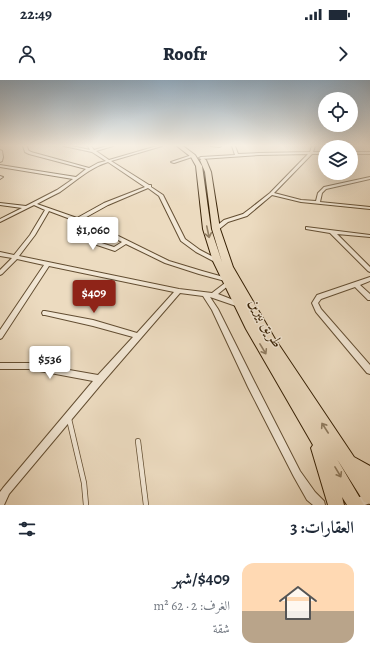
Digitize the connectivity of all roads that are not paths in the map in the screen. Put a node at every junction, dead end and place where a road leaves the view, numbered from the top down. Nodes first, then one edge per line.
1 (0, 166) edge
2 (77, 166) edge
3 (96, 166) edge
4 (118, 166) edge
5 (200, 166) edge
6 (205, 166) edge
7 (298, 166) edge
8 (89, 169) junction
9 (77, 178) junction
10 (370, 178) edge
11 (150, 186) junction
12 (271, 194) junction
13 (318, 203) junction
14 (0, 204) edge
15 (34, 204) junction
16 (27, 207) junction
17 (370, 208) edge
18 (48, 209) junction
19 (77, 220) junction
20 (0, 221) edge
21 (92, 225) junction
22 (308, 228) dead end
23 (216, 229) junction
24 (332, 232) junction
25 (370, 236) edge
26 (126, 242) junction
27 (0, 254) edge
28 (17, 258) junction
29 (217, 261) junction
30 (47, 264) junction
31 (370, 270) edge
32 (0, 273) edge
33 (370, 279) edge
34 (226, 281) junction
35 (356, 284) junction
36 (179, 291) junction
37 (205, 295) junction
38 (213, 295) junction
39 (370, 298) edge
40 (239, 305) junction
41 (45, 313) dead end
42 (0, 336) edge
43 (138, 336) junction
44 (0, 366) edge
45 (370, 371) edge
46 (100, 379) junction
47 (69, 416) junction
48 (315, 435) junction
49 (138, 441) dead end
50 (347, 462) junction
51 (370, 475) edge
52 (370, 497) edge
53 (0, 501) edge
54 (86, 505) edge
55 (146, 505) edge
56 (320, 505) edge
57 (336, 505) edge
58 (355, 505) edge

1 - 9 street
2 - 8 street
3 - 8 street
4 - 11 street
5 -> 29 main road, طريق بيرين
6 - 23 main road, طريق بيرين
7 - 12 street
8 - 9 street
9 - 15 street
10 - 13 street
11 - 19 street
11 - 29 street
12 - 13 street
12 - 23 street
13 - 17 street
14 - 16 street
15 - 16 street
15 - 18 street
16 - 20 street
18 - 19 street
18 - 28 street
19 - 21 street
21 - 26 street
21 - 26 street
22 - 24 street
50 -> 23 main road, طريق بيرين
24 - 25 street
24 - 31 street
26 - 34 street
27 - 28 street
28 - 30 street
28 - 32 street
29 - 34 main road, طريق بيرين
30 - 36 street
30 - 42 street
33 - 35 street
34 - 38 street
34 - 40 main road, طريق بيرين
35 - 39 street
35 - 45 street
36 - 37 street
36 - 43 street
37 - 38 street
37 - 56 street
38 - 40 street
40 -> 48 main road, طريق بيرين
41 - 43 street
43 - 46 street
44 - 46 street
46 - 47 street
47 - 53 street
47 - 54 lane
48 - 57 main road
48 -> 58 main road, طريق بيرين
49 - 55 lane
50 - 51 main road
50 - 52 main road, طريق بيرين
52 - 58 street

